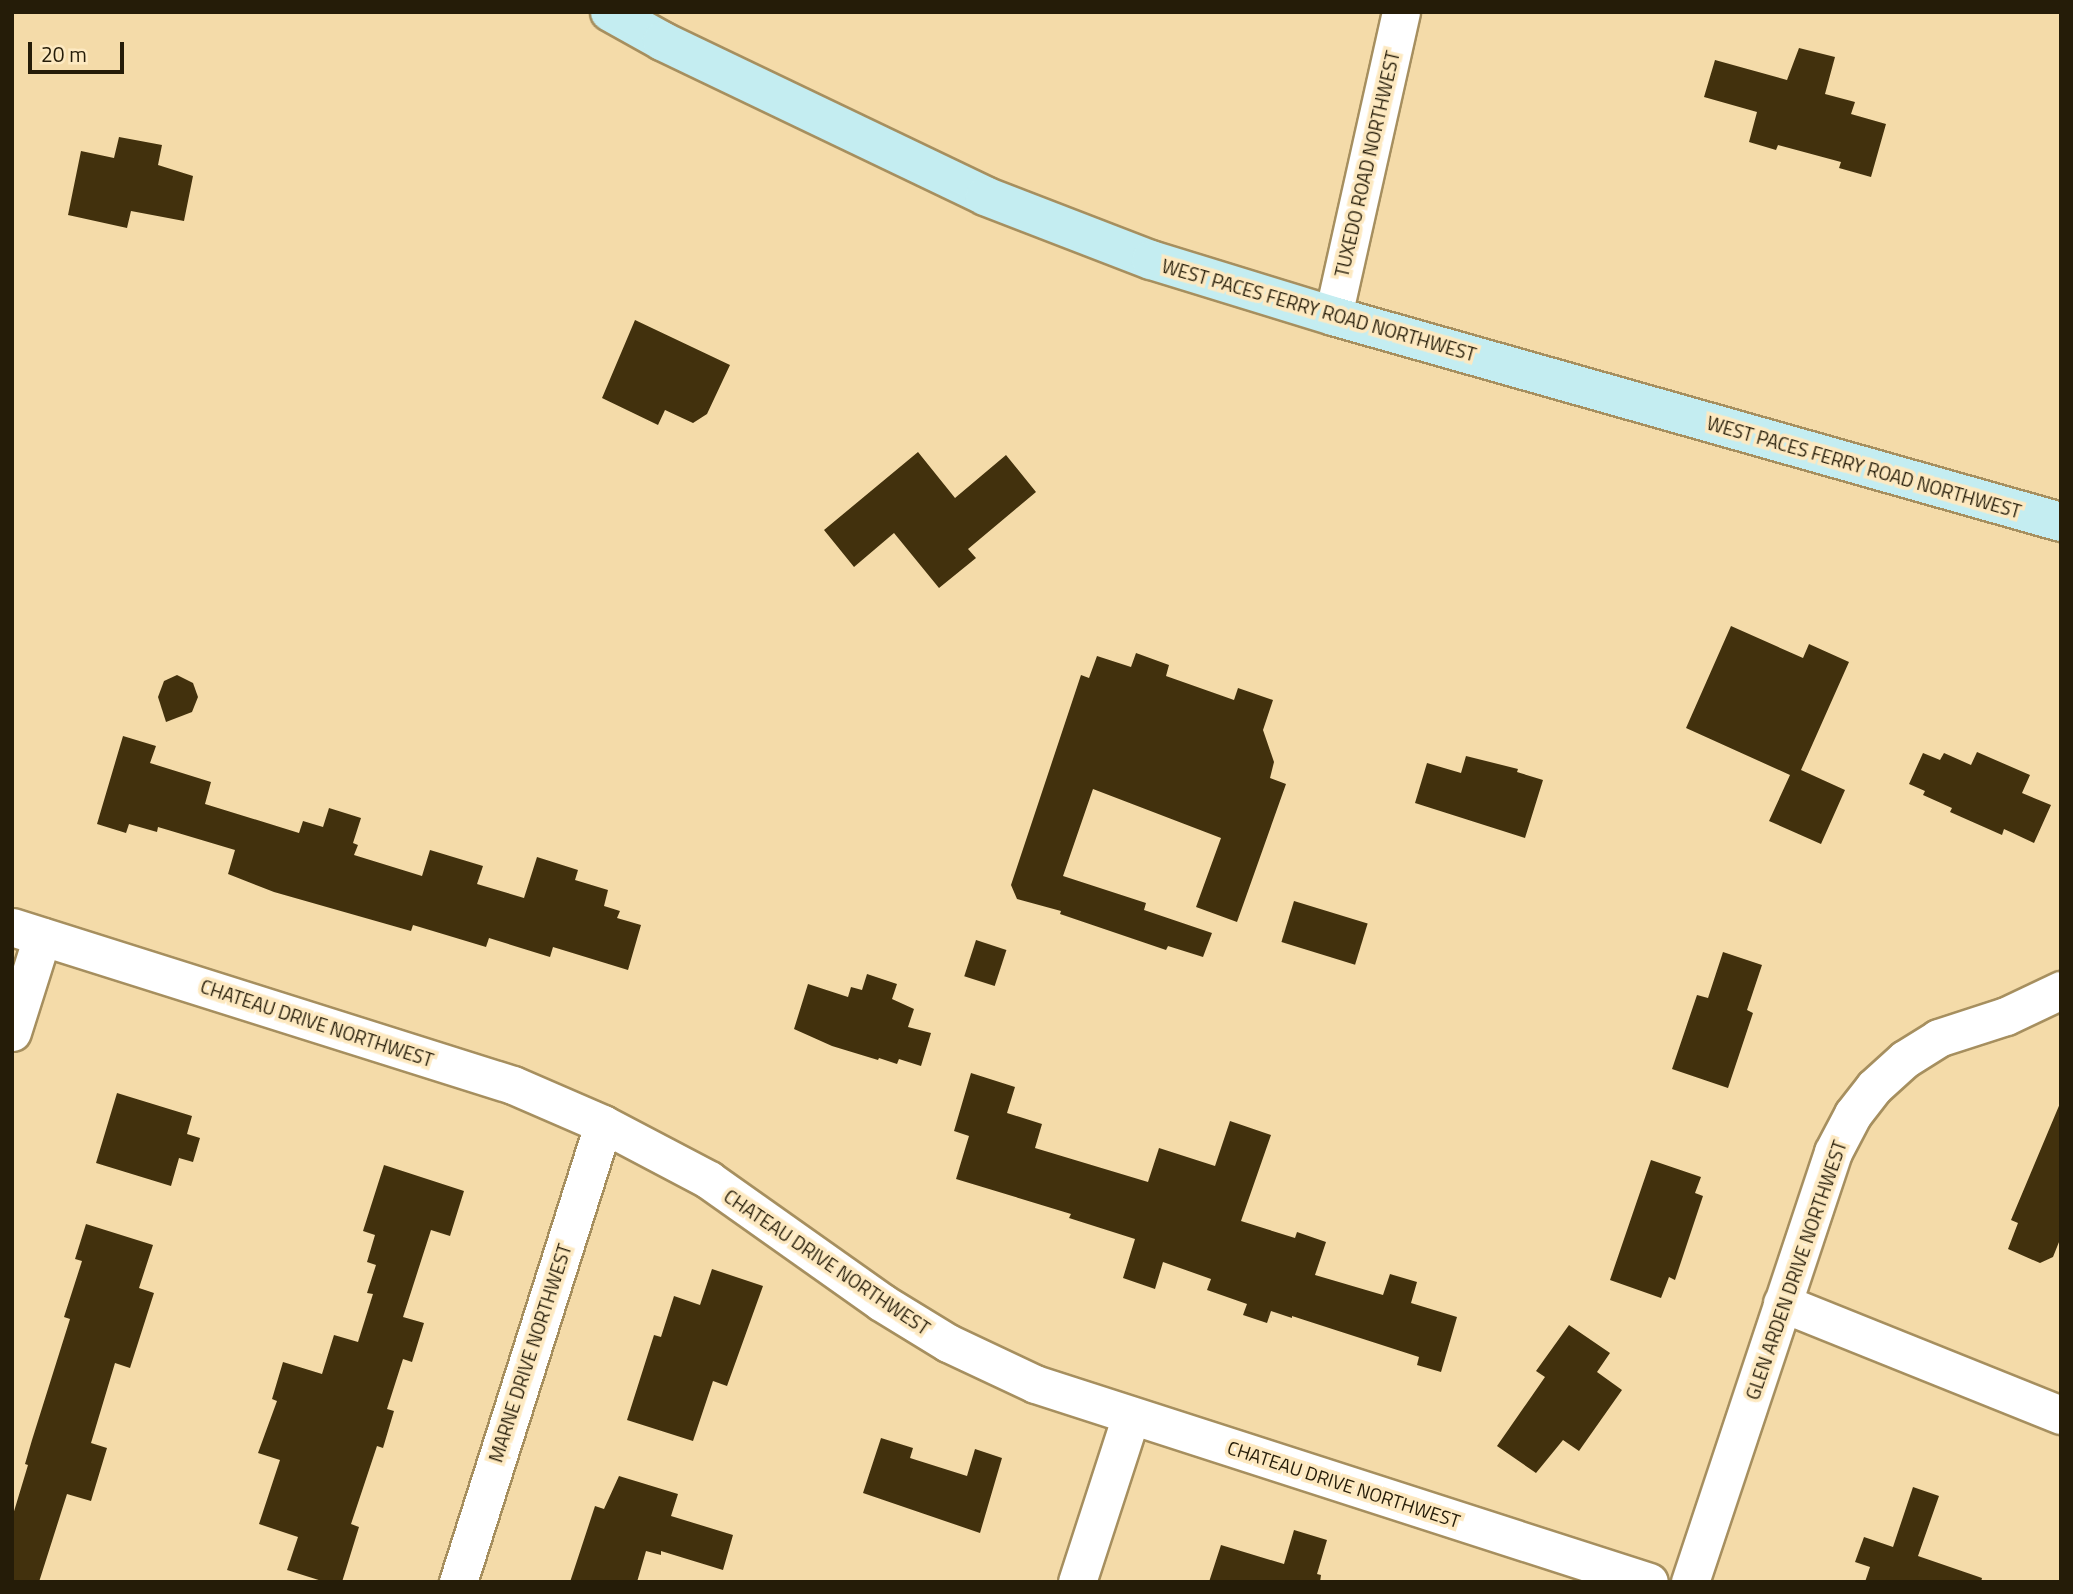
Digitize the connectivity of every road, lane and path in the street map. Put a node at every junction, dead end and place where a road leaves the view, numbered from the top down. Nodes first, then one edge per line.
1 (610, 12) edge
2 (1401, 12) edge
3 (1333, 316) junction
4 (2061, 522) edge
5 (27, 932) edge
6 (2061, 990) edge
7 (12, 1032) edge
8 (603, 1124) junction
9 (1783, 1303) junction
10 (2061, 1415) edge
11 (1131, 1416) junction
12 (458, 1582) edge
13 (1077, 1582) edge
14 (1649, 1582) edge
15 (1690, 1582) edge

1 - 3 main road, WEST PACES FERRY ROAD NORTHWEST
2 - 3 street, TUXEDO ROAD NORTHWEST
3 - 4 main road, WEST PACES FERRY ROAD NORTHWEST
5 - 7 street
5 - 8 street, CHATEAU DRIVE NORTHWEST
6 - 9 street, GLEN ARDEN DRIVE NORTHWEST
8 - 11 street, CHATEAU DRIVE NORTHWEST
8 - 12 street, MARNE DRIVE NORTHWEST
9 - 10 street
9 - 15 street, GLEN ARDEN DRIVE NORTHWEST
11 - 13 street
11 - 14 street, CHATEAU DRIVE NORTHWEST

